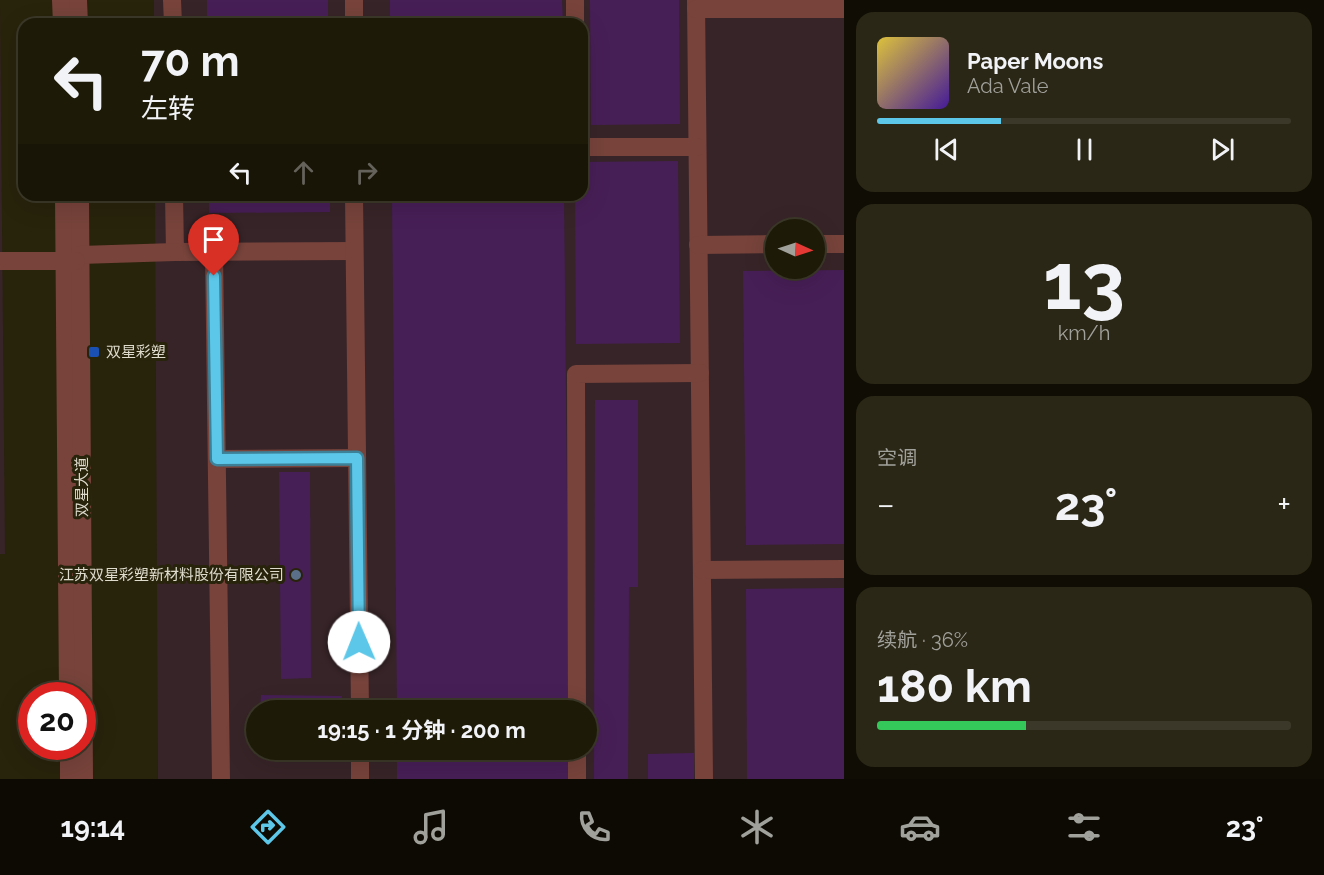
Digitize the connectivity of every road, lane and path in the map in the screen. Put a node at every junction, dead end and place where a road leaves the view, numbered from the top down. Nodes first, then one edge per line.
1 (62, 0) edge
2 (78, 0) edge
3 (172, 0) edge
4 (354, 0) edge
5 (575, 0) edge
6 (696, 4) edge
7 (844, 9) edge
8 (62, 18) edge
9 (79, 18) edge
10 (173, 18) edge
11 (354, 18) edge
12 (575, 18) edge
13 (588, 147) edge
14 (697, 147) junction
15 (65, 201) edge
16 (80, 201) edge
17 (174, 201) edge
18 (354, 201) edge
19 (844, 243) edge
20 (765, 244) edge
21 (825, 244) edge
22 (698, 245) junction
23 (354, 251) junction
24 (175, 252) junction
25 (214, 252) junction
26 (75, 259) junction
27 (0, 261) edge
28 (700, 373) junction
29 (357, 458) junction
30 (217, 459) junction
31 (844, 569) edge
32 (702, 570) junction
33 (68, 682) edge
34 (360, 700) edge
35 (577, 700) edge
36 (69, 760) edge
37 (360, 760) edge
38 (577, 760) edge
39 (69, 779) edge
40 (84, 779) edge
41 (221, 779) edge
42 (360, 779) edge
43 (578, 779) edge
44 (704, 779) edge

1 - 8 street
2 - 9 street
3 - 10 street
4 - 11 street
5 - 12 street
6 - 7 street
6 - 14 street
13 - 14 street
14 - 22 street
15 - 26 street, 双星大道
16 - 26 street, 双星大道
17 - 24 street
18 - 23 street
19 - 21 street
20 - 22 street
22 - 28 street
23 - 25 street
23 - 29 street
24 - 25 street
24 - 26 street
25 - 30 street
26 - 27 street
26 - 33 street, 双星大道
26 - 40 street, 双星大道
28 - 32 street
28 - 35 street
29 - 30 street
29 - 34 street
30 - 41 street
31 - 32 street
32 - 44 street
36 - 39 street
37 - 42 street
38 - 43 street

